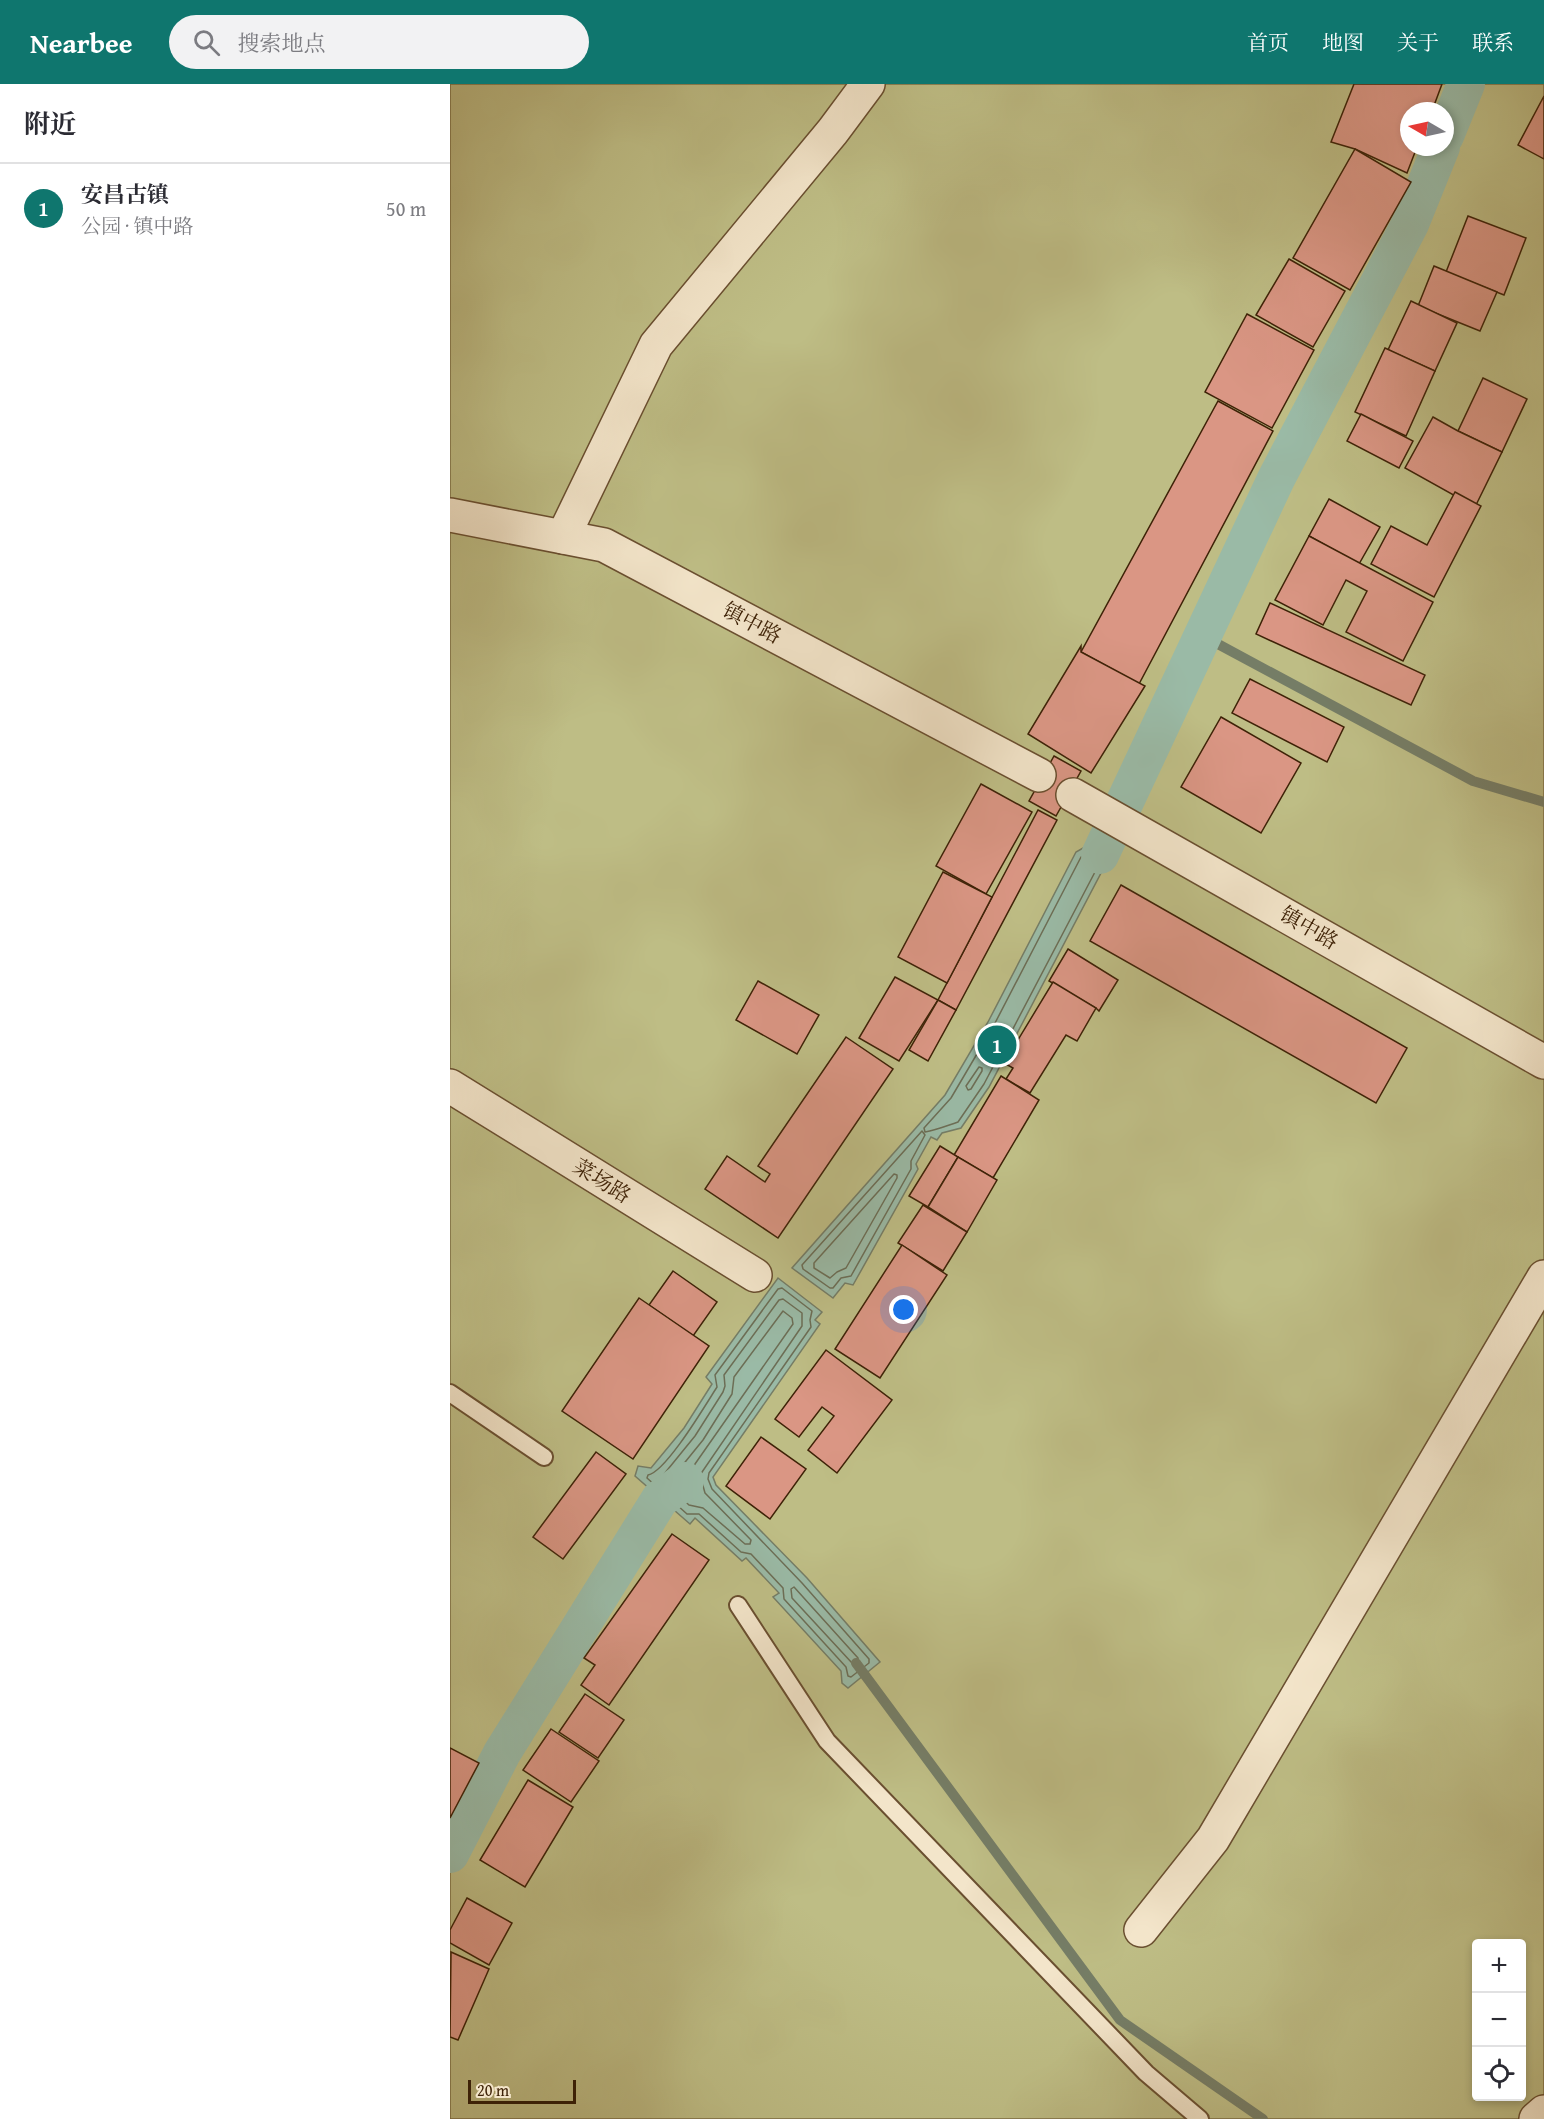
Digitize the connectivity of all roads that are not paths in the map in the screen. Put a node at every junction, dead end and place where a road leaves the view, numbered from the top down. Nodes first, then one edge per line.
1 (868, 84) edge
2 (450, 515) edge
3 (562, 537) junction
4 (1039, 775) dead end
5 (1073, 795) dead end
6 (1544, 1062) edge
7 (450, 1086) edge
8 (755, 1275) dead end
9 (1544, 1277) edge
10 (450, 1393) edge
11 (544, 1457) dead end
12 (738, 1605) dead end
13 (1141, 1930) dead end
14 (1544, 2112) edge
15 (1200, 2119) edge
16 (1536, 2119) edge

1 - 3 street
2 - 3 street, 镇中路
3 - 4 street, 镇中路
5 - 6 street, 镇中路
7 - 8 street, 菜场路
9 - 13 street
10 - 11 lane
12 - 15 lane
14 - 16 street

